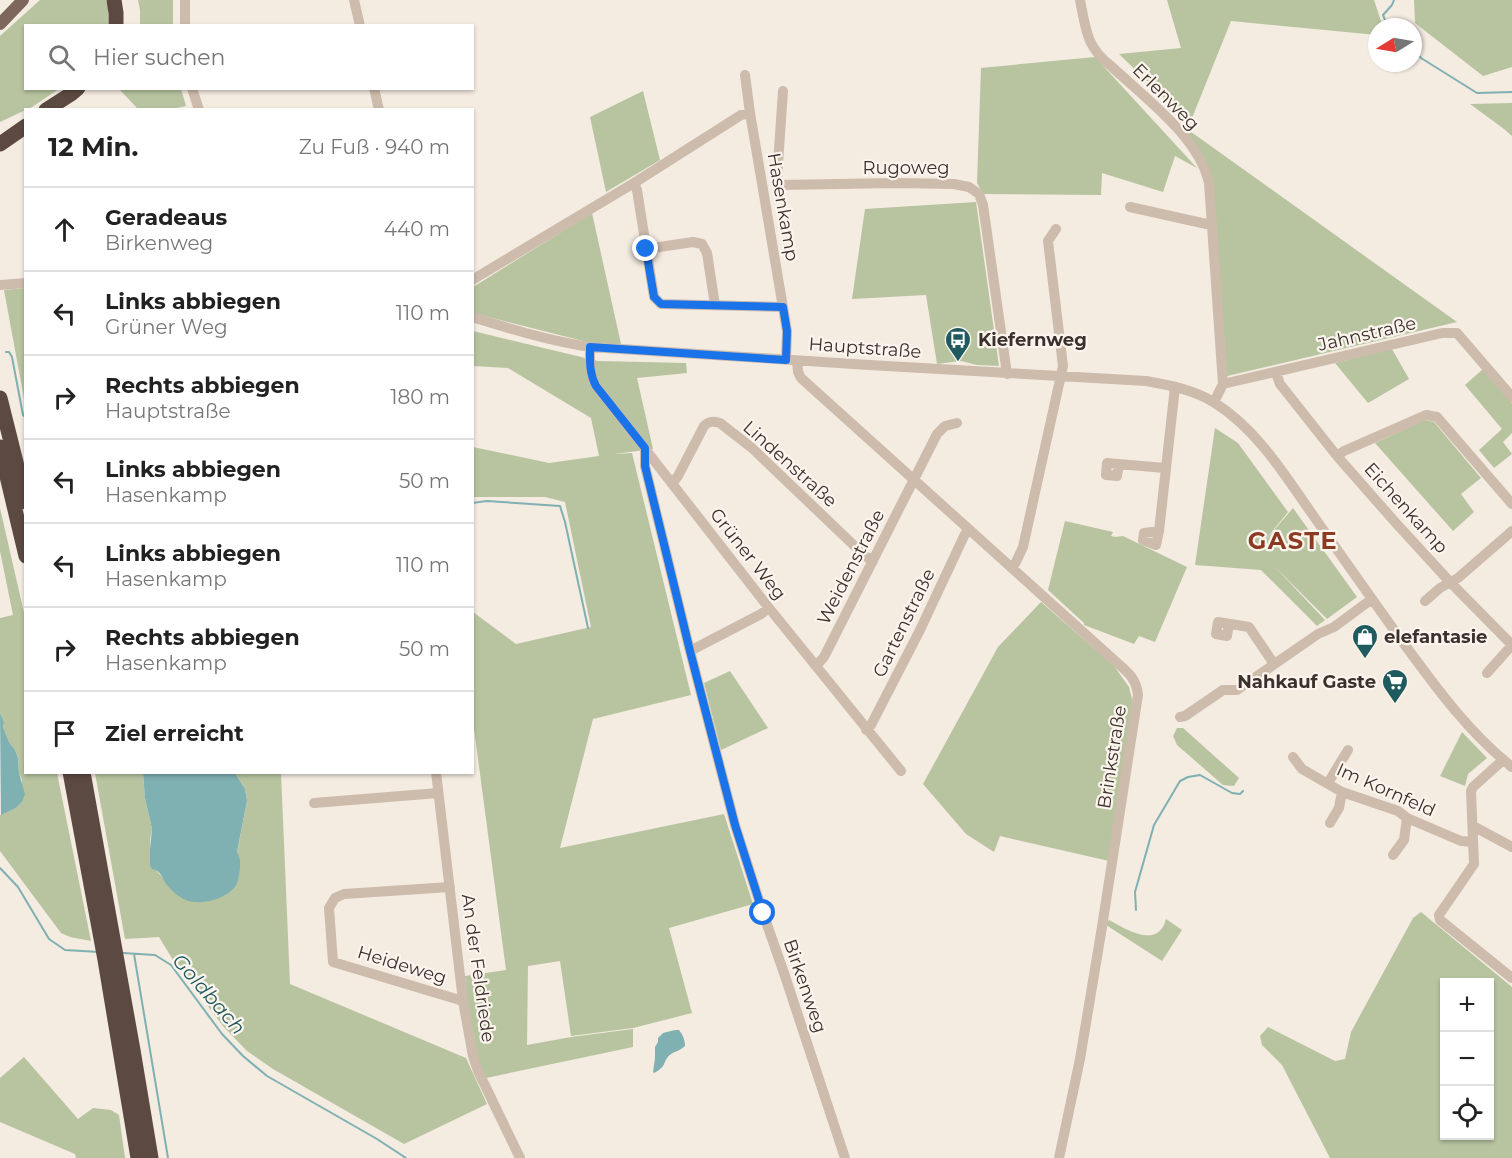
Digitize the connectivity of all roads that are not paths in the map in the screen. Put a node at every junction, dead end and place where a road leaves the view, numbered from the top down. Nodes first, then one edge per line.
1 (23, 0) edge
2 (114, 0) edge
3 (185, 0) edge
4 (354, 0) edge
5 (1080, 0) edge
6 (0, 24) edge
7 (116, 24) edge
8 (185, 24) edge
9 (360, 24) edge
10 (745, 75) dead end
11 (76, 90) edge
12 (193, 90) edge
13 (374, 90) edge
14 (783, 91) dead end
15 (49, 108) edge
16 (198, 108) edge
17 (379, 108) edge
18 (750, 113) junction
19 (24, 121) edge
20 (24, 127) edge
21 (0, 131) edge
22 (0, 144) edge
23 (634, 183) junction
24 (1130, 207) dead end
25 (1211, 225) junction
26 (1056, 230) dead end
27 (646, 249) junction
28 (474, 279) edge
29 (24, 284) edge
30 (0, 285) edge
31 (715, 305) junction
32 (783, 307) junction
33 (474, 318) edge
34 (590, 347) junction
35 (792, 360) junction
36 (1276, 373) junction
37 (1007, 374) junction
38 (1062, 376) junction
39 (1223, 384) junction
40 (1175, 387) junction
41 (1512, 397) edge
42 (0, 398) edge
43 (1214, 402) junction
44 (957, 423) dead end
45 (0, 447) edge
46 (645, 448) junction
47 (1337, 456) junction
48 (1119, 464) dead end
49 (1165, 468) junction
50 (914, 480) junction
51 (672, 484) junction
52 (24, 494) edge
53 (1512, 504) edge
54 (969, 530) junction
55 (1159, 531) dead end
56 (1512, 531) edge
57 (24, 548) edge
58 (873, 561) junction
59 (1012, 568) junction
60 (1449, 582) junction
61 (1372, 599) junction
62 (1425, 601) dead end
63 (769, 608) junction
64 (1229, 624) dead end
65 (690, 651) junction
66 (1274, 664) junction
67 (816, 666) junction
68 (1487, 673) dead end
69 (1180, 717) dead end
70 (866, 729) junction
71 (1348, 750) dead end
72 (1293, 757) dead end
73 (1508, 762) edge
74 (900, 771) dead end
75 (70, 774) edge
76 (82, 774) edge
77 (436, 774) edge
78 (1328, 783) junction
79 (1342, 792) junction
80 (438, 793) junction
81 (314, 803) dead end
82 (1407, 818) junction
83 (1330, 823) dead end
84 (1473, 826) junction
85 (1473, 842) junction
86 (1512, 847) edge
87 (1393, 855) dead end
88 (450, 887) junction
89 (108, 942) junction
90 (111, 961) junction
91 (1512, 978) edge
92 (463, 1001) junction
93 (138, 1158) edge
94 (151, 1158) edge
95 (520, 1158) edge
96 (845, 1158) edge
97 (1059, 1158) edge

1 - 6 main road
2 - 7 highway
3 - 8 street
4 - 9 street
5 - 25 street, Erlenweg
10 - 18 street, Hasenkamp
11 - 15 highway
12 - 16 street
13 - 17 street
14 - 37 street, Rugoweg
18 - 23 street
18 - 32 street, Hasenkamp
19 - 21 highway
20 - 22 highway
23 - 27 street
23 - 28 street
24 - 25 street
25 - 39 street, Erlenweg
26 - 38 street
27 - 31 street
27 - 31 street
29 - 30 street
31 - 32 street
32 - 35 street, Hasenkamp
33 - 34 street, Hauptstraße
34 - 35 street, Hauptstraße
34 - 46 street, Grüner Weg
35 - 37 street, Hauptstraße
35 - 50 street, Brinkstraße
36 - 39 street, Jahnstraße
36 - 41 street, Jahnstraße
36 - 47 street, Eichenkamp
37 - 38 street, Hauptstraße
38 - 40 street, Hauptstraße
38 - 59 street
39 - 43 street
40 - 43 street, Hauptstraße
40 - 49 street
42 - 52 highway
43 - 61 street, Hauptstraße
44 - 50 street, Weidenstraße
45 - 57 highway
46 - 51 street, Grüner Weg
46 - 65 street, Birkenweg
47 - 53 street, Eichenkamp
47 - 60 street, Eichenkamp
48 - 49 street
49 - 55 street
50 - 54 street, Brinkstraße
50 - 58 street, Weidenstraße
51 - 58 street, Lindenstraße
51 - 63 street, Grüner Weg
54 - 59 street, Brinkstraße
54 - 70 street, Gartenstraße
56 - 60 street
58 - 67 street, Weidenstraße
59 - 97 street, Brinkstraße
60 - 62 street
60 - 68 street, Eichenkamp
61 - 66 street
61 - 73 street, Hauptstraße
63 - 65 street
63 - 67 street, Grüner Weg
64 - 66 street
65 - 96 street, Birkenweg
66 - 69 street
67 - 70 street, Grüner Weg
70 - 74 street, Grüner Weg
71 - 78 street
72 - 78 street, Im Kornfeld
73 - 84 street
75 - 89 highway
76 - 89 highway
77 - 80 street, An der Feldriede
78 - 79 street, Im Kornfeld
79 - 82 street, Im Kornfeld
79 - 83 street
80 - 81 street
80 - 88 street, An der Feldriede
82 - 85 street, Im Kornfeld
82 - 87 street
84 - 85 street
84 - 86 street
85 - 91 street
88 - 92 street, An der Feldriede
88 - 92 street, Heideweg
89 - 90 highway
90 - 93 highway
90 - 94 highway
92 - 95 street, An der Feldriede

